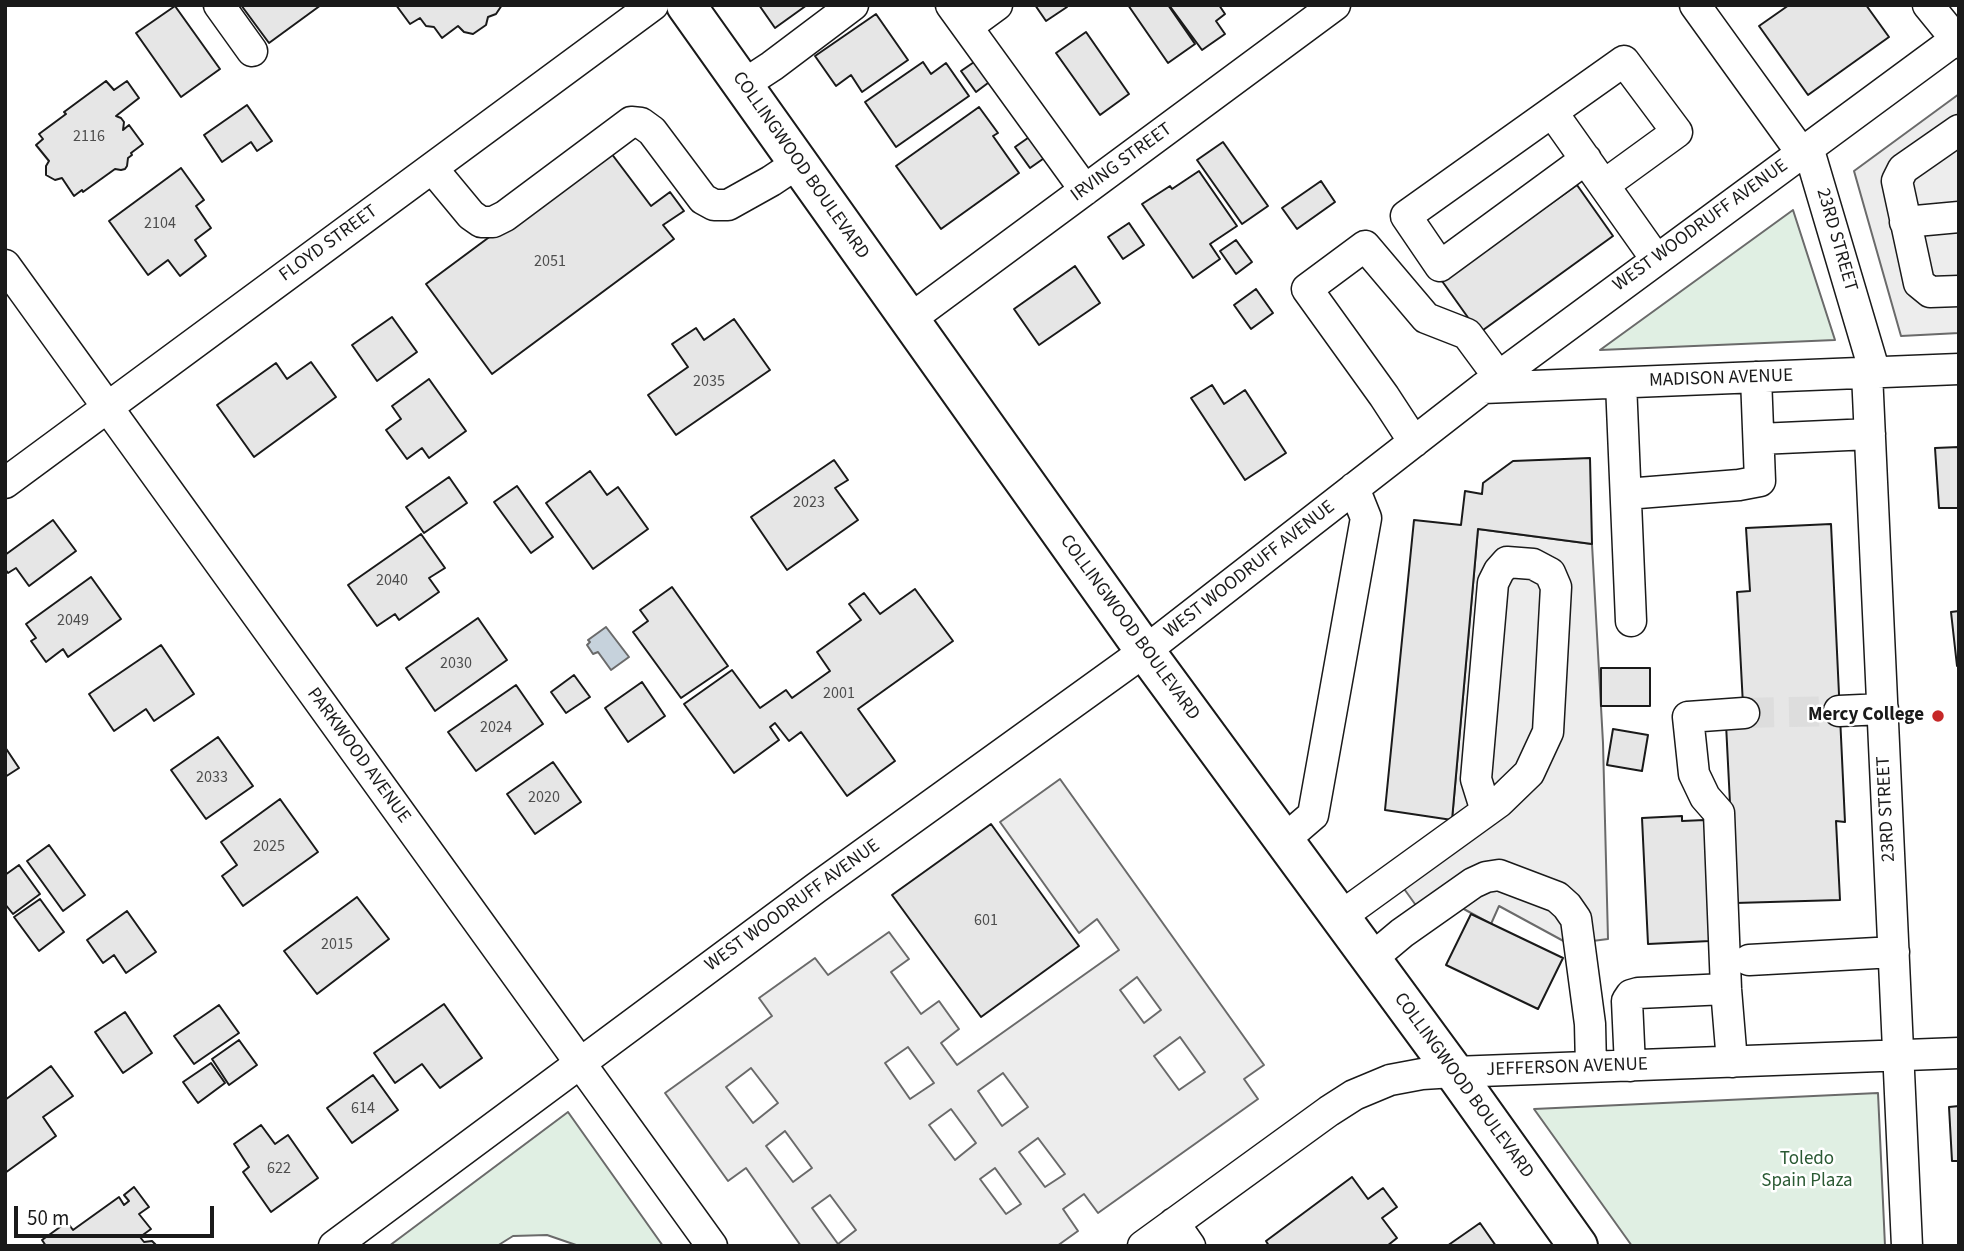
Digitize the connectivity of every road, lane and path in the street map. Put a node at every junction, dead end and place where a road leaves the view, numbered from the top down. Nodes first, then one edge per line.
1 (219, 5) edge
2 (653, 5) edge
3 (686, 5) edge
4 (853, 5) edge
5 (997, 5) edge
6 (1335, 5) edge
7 (1695, 5) edge
8 (1928, 5) edge
9 (959, 16) edge
10 (1958, 40) edge
11 (252, 51) dead end
12 (743, 85) junction
13 (1552, 112) junction
14 (1959, 130) edge
15 (1805, 150) junction
16 (1586, 159) junction
17 (798, 163) junction
18 (432, 168) junction
19 (1604, 185) junction
20 (1085, 190) junction
21 (1959, 217) edge
22 (1906, 222) junction
23 (1656, 259) junction
24 (5, 265) edge
25 (1959, 292) edge
26 (909, 320) junction
27 (1959, 369) edge
28 (1871, 373) junction
29 (1756, 377) junction
30 (1490, 382) junction
31 (1621, 383) junction
32 (107, 407) junction
33 (1870, 434) junction
34 (1759, 439) junction
35 (1414, 442) junction
36 (5, 483) edge
37 (1354, 488) junction
38 (1626, 494) junction
39 (1631, 621) dead end
40 (1145, 651) junction
41 (1883, 709) junction
42 (1839, 711) tunnel mouth
43 (1744, 713) tunnel mouth
44 (1486, 811) junction
45 (1284, 840) junction
46 (1340, 917) junction
47 (1894, 953) junction
48 (1371, 959) junction
49 (1749, 960) dead end
50 (1726, 989) junction
51 (1959, 1053) edge
52 (1899, 1057) junction
53 (1732, 1062) junction
54 (580, 1064) junction
55 (1630, 1066) junction
56 (1591, 1067) junction
57 (1454, 1072) junction
58 (1182, 1234) edge
59 (334, 1246) edge
60 (712, 1246) edge
61 (1143, 1246) edge
62 (1578, 1246) edge
63 (1907, 1246) edge

1 - 11 street
2 - 18 street, FLOYD STREET
3 - 12 main road, COLLINGWOOD BOULEVARD
4 - 12 street
5 - 9 street
6 - 20 street, IRVING STREET
7 - 15 street, 23RD STREET
8 - 10 street
9 - 20 street
10 - 15 street, WEST WOODRUFF AVENUE
12 - 17 main road, COLLINGWOOD BOULEVARD
13 - 16 street
13 - 16 street
13 - 19 street
14 - 22 street
15 - 23 street, WEST WOODRUFF AVENUE
15 - 28 street, 23RD STREET
16 - 19 street
17 - 18 street
17 - 26 main road, COLLINGWOOD BOULEVARD
18 - 32 street, FLOYD STREET
19 - 23 street
20 - 26 street, IRVING STREET
21 - 22 street
22 - 25 street
23 - 30 street, WEST WOODRUFF AVENUE
24 - 32 street, PARKWOOD AVENUE
26 - 40 main road, COLLINGWOOD BOULEVARD
27 - 28 street, MADISON AVENUE
28 - 29 street, MADISON AVENUE
28 - 33 street, 23RD STREET
29 - 31 street, MADISON AVENUE
29 - 34 street
30 - 31 street, MADISON AVENUE
30 - 35 street, WEST WOODRUFF AVENUE
30 - 35 street
31 - 38 street
32 - 36 street, FLOYD STREET
32 - 54 street, PARKWOOD AVENUE
33 - 34 street
33 - 41 street, 23RD STREET
34 - 38 street
35 - 37 street, WEST WOODRUFF AVENUE
37 - 40 street, WEST WOODRUFF AVENUE
37 - 45 street
38 - 39 street
40 - 45 main road, COLLINGWOOD BOULEVARD
40 - 54 street, WEST WOODRUFF AVENUE
41 - 42 street
41 - 47 street, 23RD STREET
43 - 50 street
44 - 44 street
44 - 46 street
45 - 46 main road, COLLINGWOOD BOULEVARD
46 - 48 main road, COLLINGWOOD BOULEVARD
47 - 49 street
47 - 52 street, 23RD STREET
48 - 56 street
48 - 57 main road, COLLINGWOOD BOULEVARD
50 - 53 street
50 - 55 street
51 - 52 street, JEFFERSON AVENUE
52 - 53 street, JEFFERSON AVENUE
52 - 63 street, 23RD STREET
53 - 55 street, JEFFERSON AVENUE
54 - 59 street, WEST WOODRUFF AVENUE
54 - 60 street, PARKWOOD AVENUE
55 - 56 street, JEFFERSON AVENUE
56 - 57 street, JEFFERSON AVENUE
57 - 58 street, JEFFERSON AVENUE
57 - 62 main road, COLLINGWOOD BOULEVARD
58 - 61 street, JEFFERSON AVENUE

